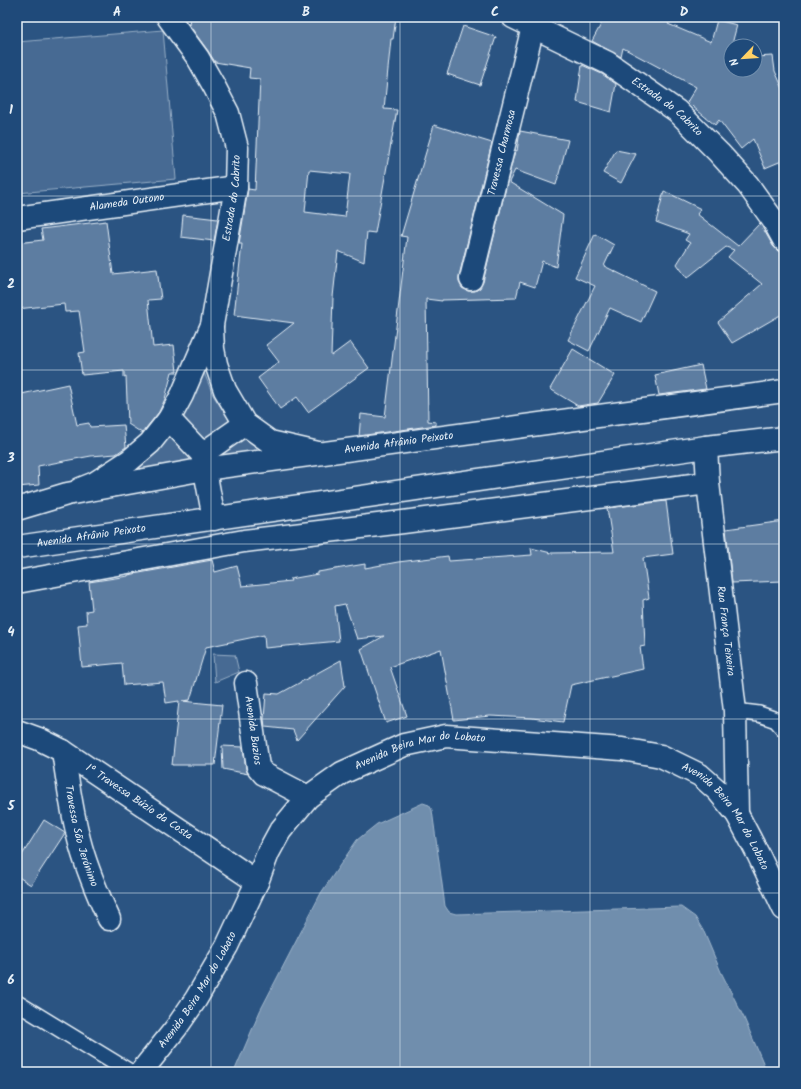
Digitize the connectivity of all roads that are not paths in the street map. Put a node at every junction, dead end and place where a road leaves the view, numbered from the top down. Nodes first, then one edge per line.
1 (168, 17) edge
2 (513, 17) edge
3 (534, 27) junction
4 (236, 187) junction
5 (17, 218) edge
6 (784, 240) edge
7 (471, 279) dead end
8 (212, 325) junction
9 (784, 391) edge
10 (169, 419) junction
11 (245, 424) junction
12 (784, 438) edge
13 (706, 447) junction
14 (320, 453) junction
15 (204, 462) junction
16 (708, 483) junction
17 (67, 494) junction
18 (17, 510) edge
19 (214, 519) junction
20 (17, 547) edge
21 (17, 582) edge
22 (246, 683) dead end
23 (735, 711) junction
24 (784, 729) edge
25 (17, 731) edge
26 (63, 751) junction
27 (308, 797) junction
28 (737, 814) junction
29 (257, 882) junction
30 (784, 909) edge
31 (109, 919) dead end
32 (17, 1003) edge
33 (130, 1072) edge
34 (141, 1072) edge

1 - 4 street, Estrada do Cabrito
2 - 3 street, Estrada do Cabrito
3 - 6 street, Estrada do Cabrito
3 - 7 street, Travessa Charmosa
4 - 5 street, Alameda Outono
4 - 8 street, Estrada do Cabrito
8 - 10 street, Estrada do Cabrito
8 - 11 street, Estrada do Cabrito
9 - 14 street, Avenida Afrânio Peixoto
10 - 15 street
10 - 17 street, Estrada do Cabrito
11 - 14 street, Estrada do Cabrito
11 - 15 street
12 - 13 street, Avenida Afrânio Peixoto
13 - 16 street, Rua França Teixeira
13 - 19 street, Avenida Afrânio Peixoto
14 - 15 street, Avenida Afrânio Peixoto
15 - 17 street, Avenida Afrânio Peixoto
15 - 19 street
16 - 21 street
16 - 23 street, Rua França Teixeira
17 - 18 street, Avenida Afrânio Peixoto
19 - 20 street, Avenida Afrânio Peixoto
22 - 27 street, Avenida Buzios
23 - 24 lane
23 - 28 street, Rua França Teixeira
25 - 26 street, 1ª Travessa Búzio da Costa
26 - 29 street, 1ª Travessa Búzio da Costa
26 - 31 street, Travessa São Jerónimo
27 - 28 street, Avenida Beira Mar do Lobato
27 - 29 street, Avenida Beira Mar do Lobato
28 - 30 street, Avenida Beira Mar do Lobato
29 - 34 street, Avenida Beira Mar do Lobato
32 - 33 lane

